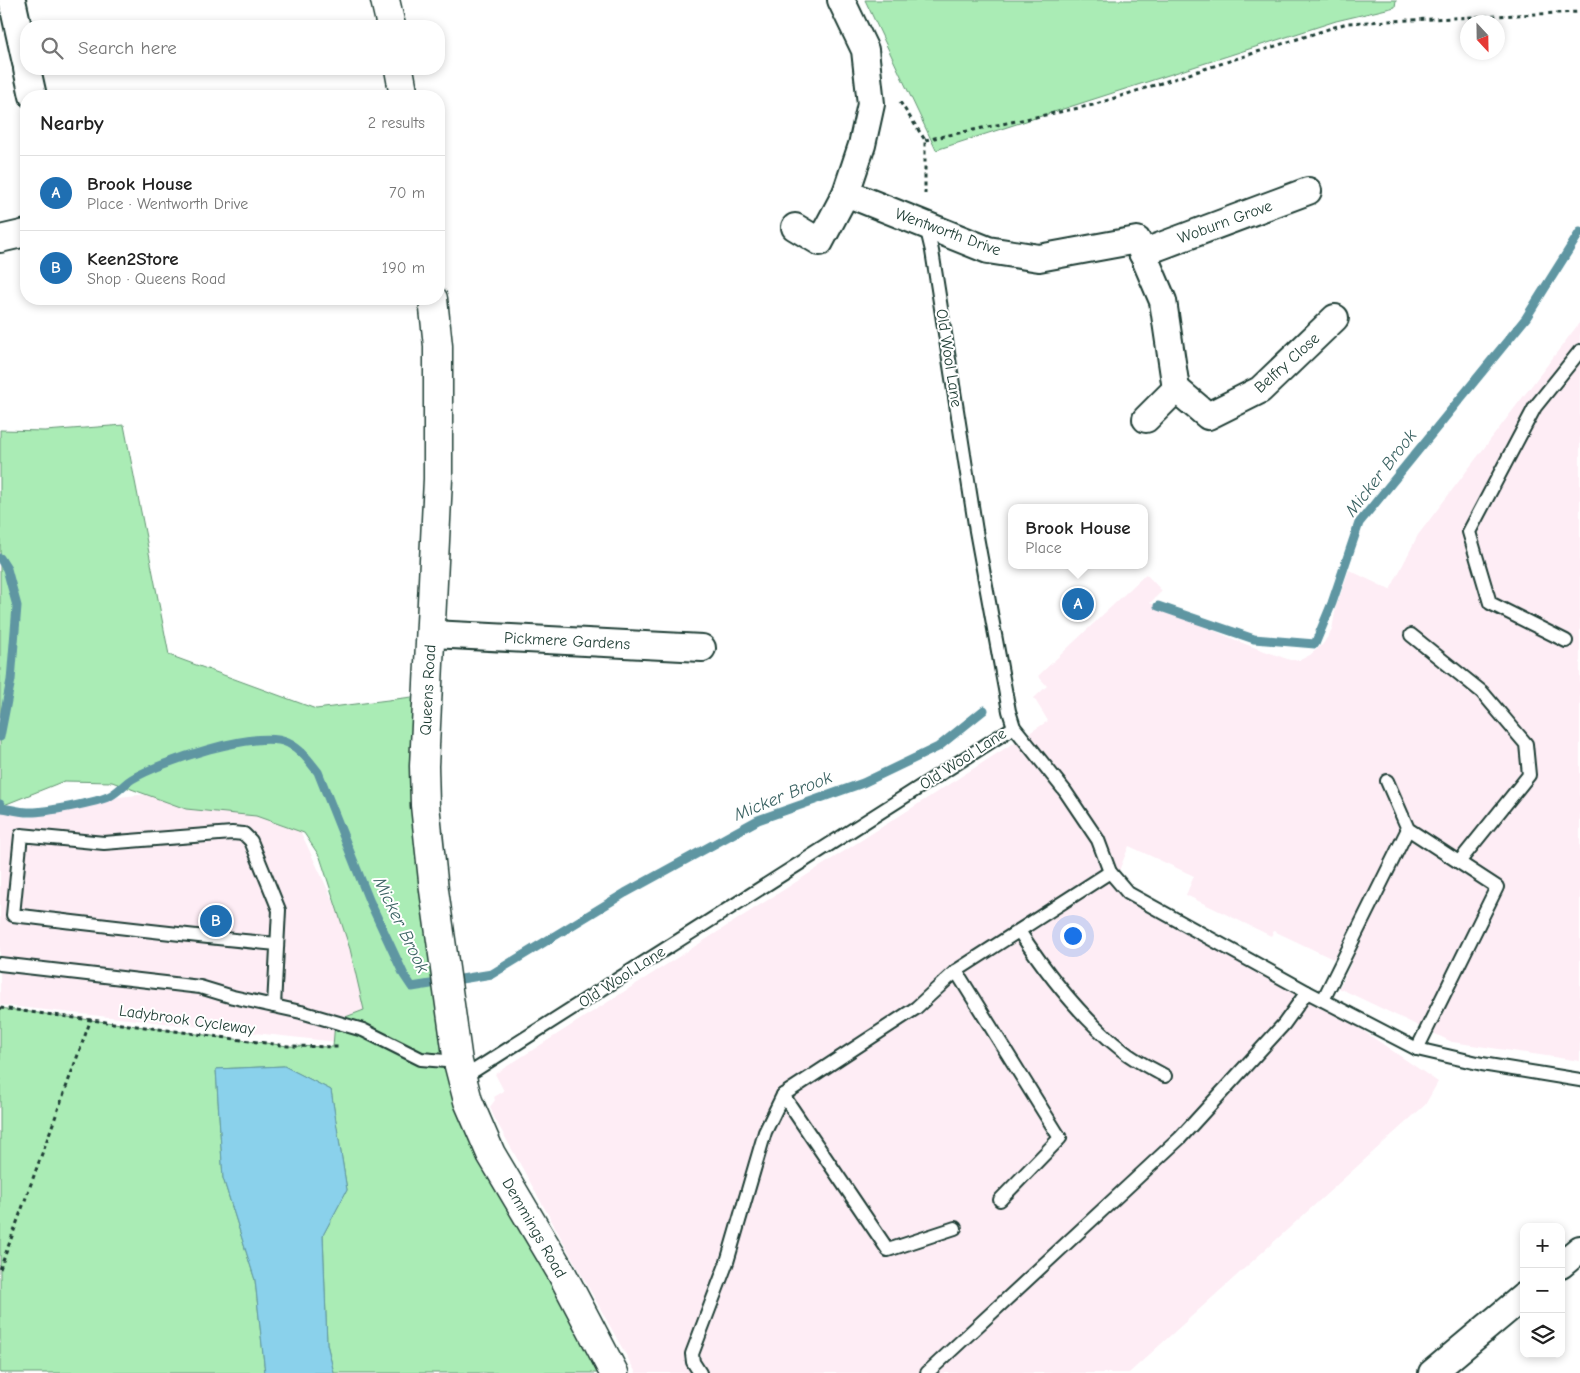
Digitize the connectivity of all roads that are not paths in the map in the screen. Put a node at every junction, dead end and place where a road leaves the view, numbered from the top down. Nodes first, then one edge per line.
1 (12, 0) edge
2 (385, 0) edge
3 (841, 0) edge
4 (390, 20) edge
5 (20, 36) edge
6 (29, 75) edge
7 (400, 75) edge
8 (32, 90) edge
9 (403, 90) edge
10 (1308, 191) dead end
11 (846, 193) junction
12 (926, 226) junction
13 (795, 227) dead end
14 (20, 234) edge
15 (0, 238) edge
16 (1142, 253) junction
17 (434, 305) edge
18 (1336, 318) dead end
19 (1580, 351) edge
20 (1176, 389) junction
21 (1146, 419) dead end
22 (432, 634) junction
23 (1412, 635) dead end
24 (1566, 641) dead end
25 (702, 648) dead end
26 (1014, 727) junction
27 (1386, 781) dead end
28 (1408, 829) junction
29 (1459, 862) junction
30 (1110, 872) junction
31 (1018, 931) junction
32 (277, 944) junction
33 (0, 964) edge
34 (956, 971) junction
35 (1307, 992) junction
36 (1323, 1000) junction
37 (274, 1006) junction
38 (1417, 1049) junction
39 (460, 1071) junction
40 (1165, 1076) dead end
41 (1580, 1080) edge
42 (784, 1095) junction
43 (1000, 1200) dead end
44 (955, 1228) dead end
45 (1580, 1249) edge
46 (1565, 1262) edge
47 (1520, 1299) edge
48 (614, 1373) edge
49 (700, 1373) edge
50 (927, 1373) edge
51 (1432, 1373) edge

1 - 5 street
2 - 4 street
3 - 11 street
6 - 8 street
7 - 9 street
10 - 16 street, Woburn Grove
11 - 12 street, Wentworth Drive
11 - 13 street
12 - 16 street, Wentworth Drive
12 - 26 lane, Old Wool Lane
14 - 15 street
16 - 20 street
17 - 22 street, Queens Road
18 - 20 street, Belfry Close
19 - 24 lane
20 - 21 street
22 - 25 street, Pickmere Gardens
22 - 39 street, Queens Road
23 - 29 lane
26 - 30 lane
26 - 39 lane, Old Wool Lane
27 - 28 lane
28 - 29 lane
28 - 36 lane
29 - 38 lane
30 - 31 lane
30 - 35 lane
31 - 34 lane
31 - 40 lane
32 - 32 lane
32 - 37 lane
33 - 37 lane
34 - 42 lane
34 - 43 lane
35 - 36 lane
35 - 50 lane
36 - 38 lane
37 - 39 lane
38 - 41 lane
39 - 48 street, Demmings Road
42 - 44 lane
42 - 49 lane
45 - 46 street
47 - 51 street

